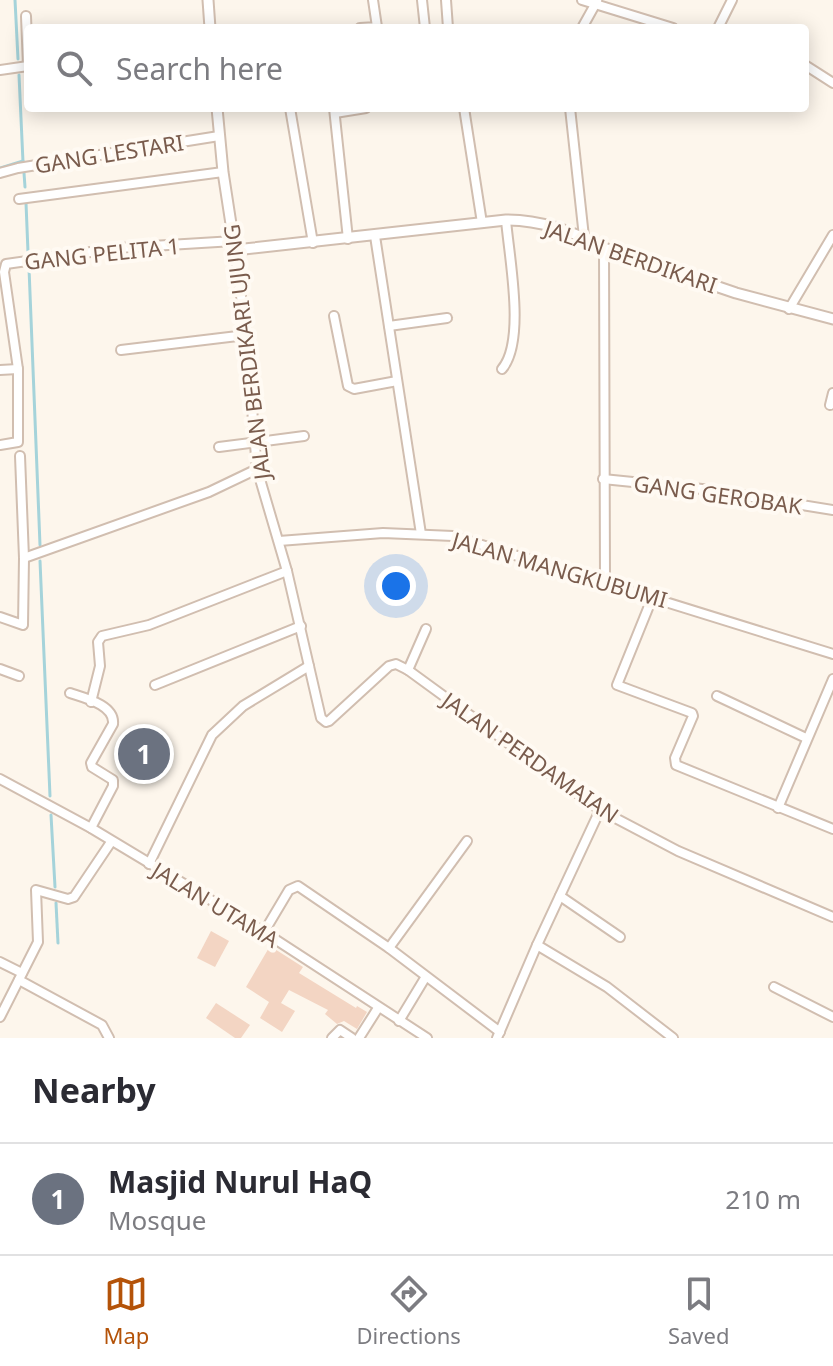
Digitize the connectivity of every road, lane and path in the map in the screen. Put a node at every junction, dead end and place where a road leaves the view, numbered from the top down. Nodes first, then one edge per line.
1 (208, 0) edge
2 (373, 0) edge
3 (422, 0) edge
4 (446, 0) edge
5 (582, 0) edge
6 (732, 0) edge
7 (597, 2) edge
8 (26, 16) dead end
9 (26, 24) edge
10 (210, 24) edge
11 (376, 24) edge
12 (425, 24) edge
13 (448, 24) edge
14 (584, 24) edge
15 (661, 24) edge
16 (720, 24) edge
17 (24, 67) edge
18 (809, 68) edge
19 (0, 70) edge
20 (833, 83) edge
21 (217, 112) edge
22 (291, 112) edge
23 (335, 112) edge
24 (465, 112) edge
25 (570, 112) edge
26 (219, 136) junction
27 (223, 172) junction
28 (0, 173) edge
29 (19, 199) dead end
30 (506, 220) junction
31 (482, 223) junction
32 (833, 235) edge
33 (375, 236) junction
34 (584, 237) junction
35 (348, 239) junction
36 (313, 243) junction
37 (234, 246) junction
38 (604, 248) junction
39 (3, 284) edge
40 (789, 309) junction
41 (334, 316) dead end
42 (447, 318) dead end
43 (833, 319) edge
44 (389, 326) junction
45 (246, 335) junction
46 (121, 350) dead end
47 (18, 369) junction
48 (502, 369) dead end
49 (0, 370) edge
50 (397, 381) junction
51 (833, 393) edge
52 (830, 405) dead end
53 (304, 436) dead end
54 (254, 441) junction
55 (0, 445) edge
56 (219, 447) dead end
57 (20, 456) dead end
58 (257, 469) junction
59 (603, 479) junction
60 (833, 510) edge
61 (421, 534) junction
62 (279, 541) junction
63 (24, 558) junction
64 (287, 571) junction
65 (605, 581) junction
66 (653, 596) junction
67 (0, 617) edge
68 (301, 626) junction
69 (426, 629) dead end
70 (833, 654) edge
71 (309, 666) junction
72 (0, 669) edge
73 (408, 670) junction
74 (19, 676) dead end
75 (833, 679) edge
76 (155, 685) dead end
77 (70, 693) dead end
78 (717, 696) dead end
79 (91, 702) junction
80 (806, 738) junction
81 (0, 779) edge
82 (778, 808) junction
83 (600, 810) junction
84 (91, 828) junction
85 (833, 829) edge
86 (467, 841) dead end
87 (111, 842) junction
88 (149, 864) junction
89 (560, 896) junction
90 (833, 917) edge
91 (264, 932) junction
92 (620, 937) dead end
93 (537, 945) junction
94 (389, 948) junction
95 (0, 962) edge
96 (20, 977) junction
97 (425, 978) junction
98 (774, 987) dead end
99 (378, 1008) junction
100 (0, 1017) edge
101 (833, 1017) edge
102 (399, 1021) junction
103 (498, 1035) edge
104 (109, 1038) edge
105 (332, 1038) edge
106 (352, 1038) edge
107 (359, 1038) edge
108 (427, 1038) edge
109 (673, 1038) edge

1 - 10 street
2 - 11 street
3 - 12 street
4 - 13 street
5 - 7 street
6 - 16 street
7 - 14 street
7 - 15 street
8 - 9 street
17 - 19 street
18 - 20 street
21 - 26 street, JALAN BERDIKARI UJUNG
22 - 36 street
23 - 35 street
24 - 31 street
25 - 34 street
26 - 27 street, JALAN BERDIKARI UJUNG
26 - 28 street, GANG LESTARI
27 - 29 street
27 - 37 street, JALAN BERDIKARI UJUNG
30 - 31 street, JALAN BERDIKARI
30 - 34 street, JALAN BERDIKARI
30 - 48 street
31 - 33 street, JALAN BERDIKARI
32 - 40 street
33 - 35 street, JALAN BERDIKARI
33 - 44 street
34 - 38 street, JALAN BERDIKARI
35 - 36 street, JALAN BERDIKARI
36 - 37 street, JALAN BERDIKARI
37 - 39 street, GANG PELITA 1
37 - 45 street, JALAN BERDIKARI UJUNG
38 - 40 street, JALAN BERDIKARI
38 - 59 street
39 - 47 street, GANG PELITA 1
40 - 43 street, JALAN BERDIKARI
41 - 50 street
42 - 44 street
44 - 50 street
45 - 46 street
45 - 54 street, JALAN BERDIKARI UJUNG
47 - 49 street
47 - 55 street, GANG PELITA 1
50 - 61 street
51 - 52 street
53 - 54 street
54 - 56 street
54 - 58 street, JALAN BERDIKARI UJUNG
57 - 63 street
58 - 62 street, JALAN BERDIKARI UJUNG
58 - 63 street
59 - 60 street, GANG GEROBAK
59 - 65 street
61 - 62 street, JALAN MANGKUBUMI
61 - 65 street, JALAN MANGKUBUMI
62 - 64 street, JALAN BERDIKARI UJUNG
63 - 67 street
64 - 68 street, JALAN BERDIKARI UJUNG
64 - 79 street
65 - 66 street, JALAN MANGKUBUMI
66 - 70 street, JALAN MANGKUBUMI
66 - 82 street
68 - 71 street, JALAN BERDIKARI UJUNG
68 - 76 street
69 - 73 street
71 - 73 street, JALAN BERDIKARI UJUNG
71 - 88 street
72 - 74 street
73 - 83 street, JALAN PERDAMAIAN
75 - 80 street
77 - 79 street
78 - 80 street
79 - 84 street
80 - 82 street
81 - 84 street, JALAN UTAMA
82 - 85 street
83 - 89 street
83 - 90 street, JALAN PERDAMAIAN
84 - 87 street, JALAN UTAMA
86 - 94 street
87 - 88 street, JALAN UTAMA
87 - 96 street
88 - 91 street, JALAN UTAMA
89 - 92 street
89 - 93 street
91 - 94 street
91 - 99 street, JALAN UTAMA
93 - 103 street
93 - 109 street
94 - 97 street
95 - 96 street
96 - 100 street
96 - 104 street
97 - 102 street
97 - 103 street
98 - 101 street
99 - 102 street, JALAN UTAMA
99 - 107 street
102 - 108 street, JALAN UTAMA
105 - 106 street

